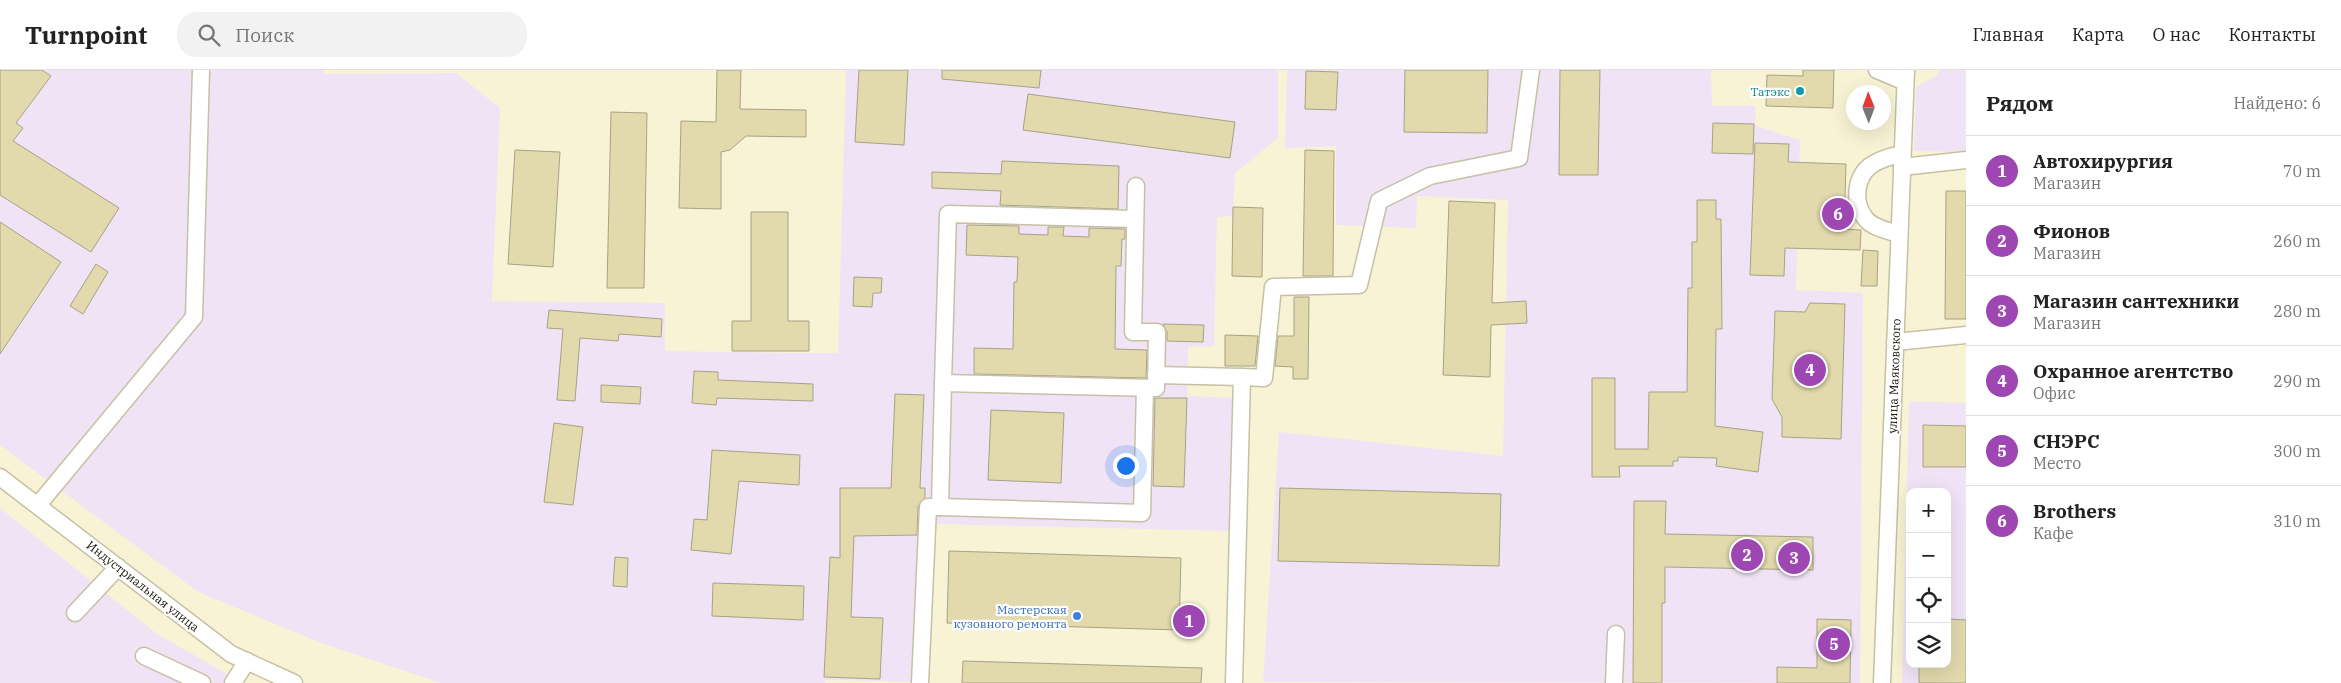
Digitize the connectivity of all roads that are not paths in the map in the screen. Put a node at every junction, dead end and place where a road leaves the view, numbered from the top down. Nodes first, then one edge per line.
1 (200, 70) edge
2 (1531, 70) edge
3 (1877, 70) edge
4 (1905, 76) edge
5 (1902, 160) junction
6 (1966, 160) edge
7 (1136, 186) dead end
8 (1136, 219) junction
9 (1899, 234) junction
10 (1966, 335) edge
11 (1895, 342) junction
12 (1156, 375) junction
13 (1242, 377) junction
14 (943, 383) junction
15 (1145, 388) junction
16 (0, 477) edge
17 (38, 505) junction
18 (940, 507) junction
19 (118, 567) junction
20 (75, 613) dead end
21 (1616, 634) dead end
22 (144, 656) dead end
23 (247, 661) junction
24 (288, 682) edge
25 (202, 683) edge
26 (233, 683) edge
27 (920, 683) edge
28 (1234, 683) edge
29 (1614, 683) edge
30 (1882, 683) edge

1 - 17 street
2 - 13 street
3 - 4 street
4 - 5 street, улица Маяковского
5 - 6 street
5 - 9 street, улица Маяковского
5 - 9 street
7 - 8 street
8 - 12 street
8 - 14 street
9 - 11 street, улица Маяковского
10 - 11 street
11 - 30 street, улица Маяковского
12 - 13 street
12 - 15 street
13 - 28 street
14 - 15 street
14 - 18 street
15 - 18 street
16 - 17 street, Индустриальная улица
17 - 19 street, Индустриальная улица
18 - 27 street
19 - 20 street
19 - 23 street, Индустриальная улица
21 - 29 street
22 - 25 street
23 - 24 street, Индустриальная улица
23 - 26 street

